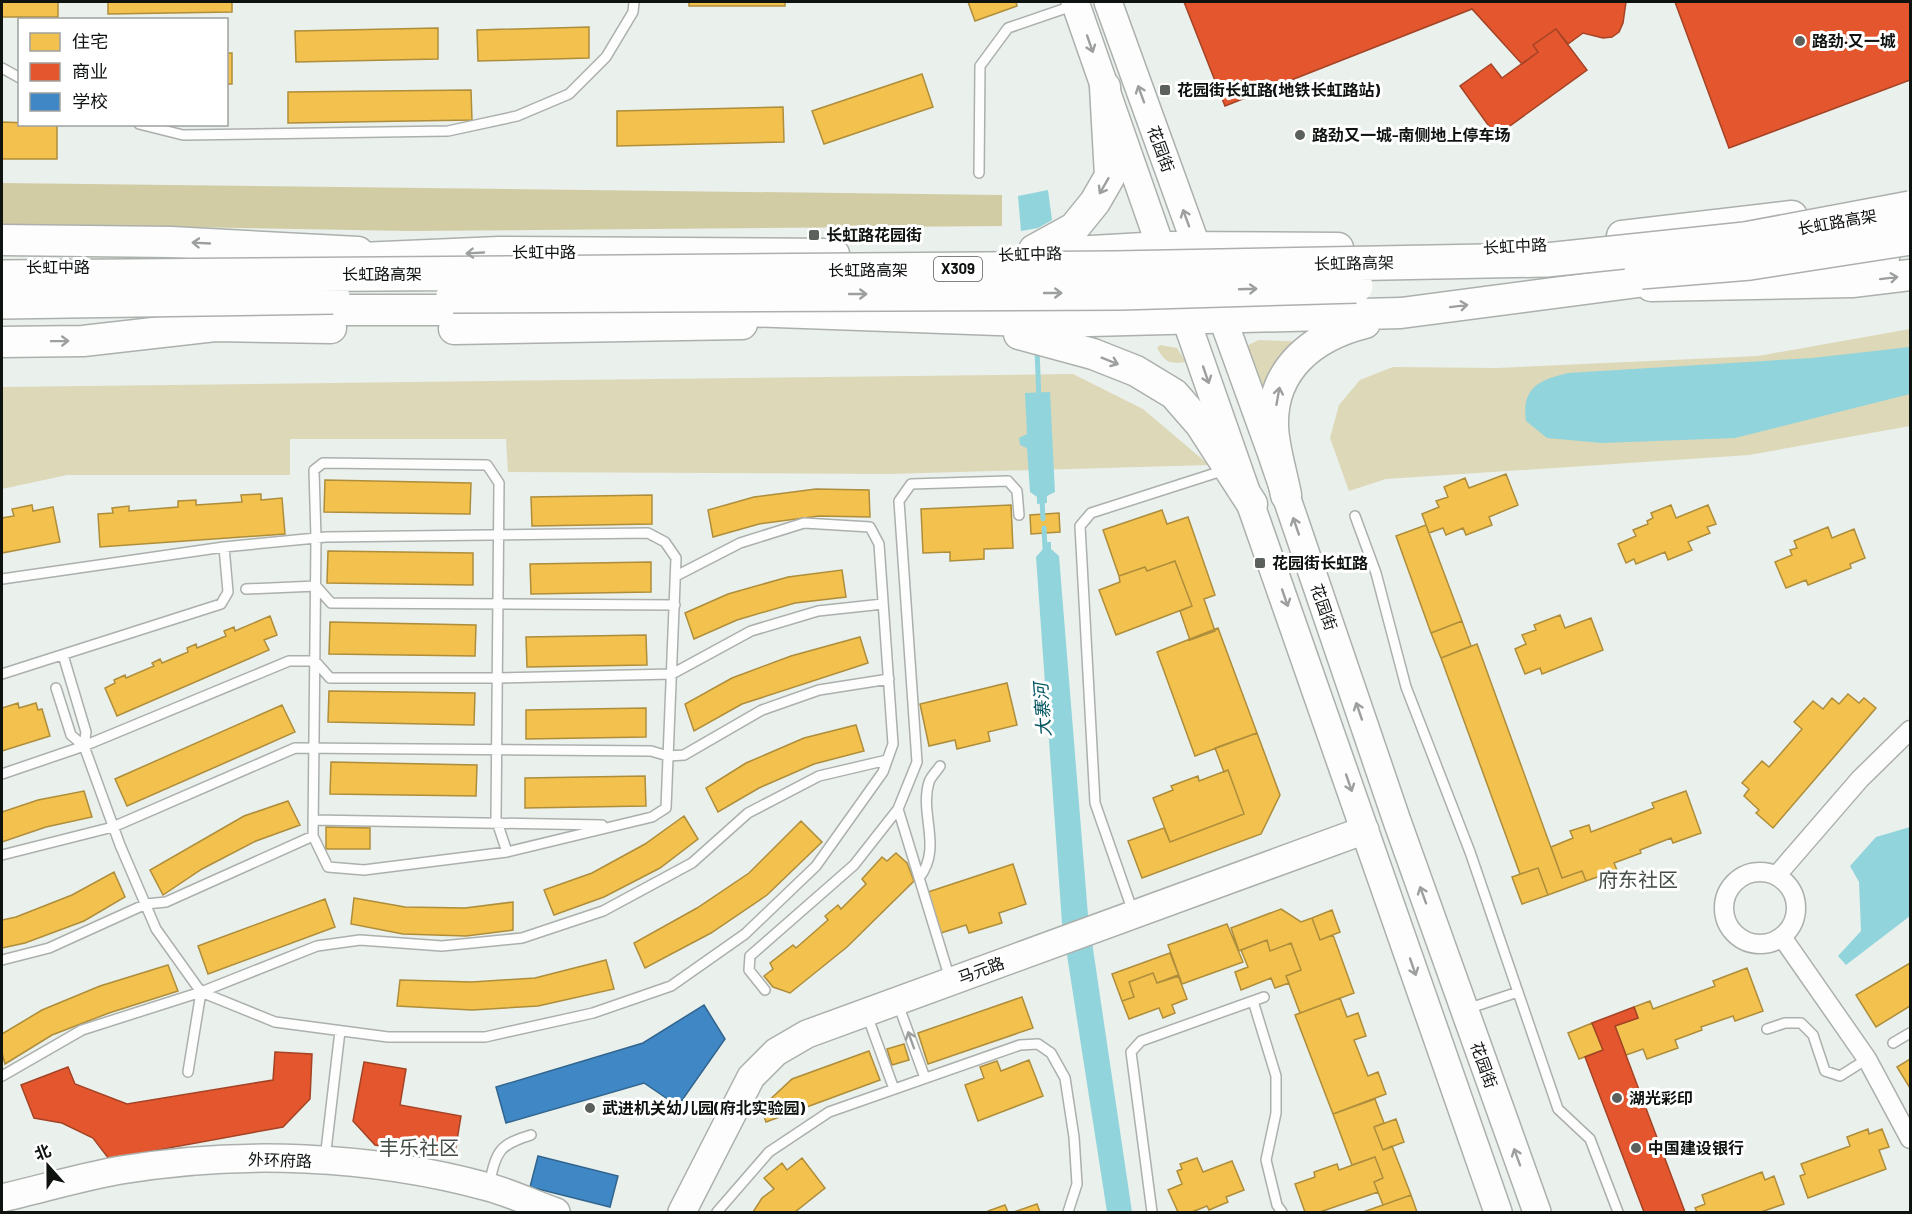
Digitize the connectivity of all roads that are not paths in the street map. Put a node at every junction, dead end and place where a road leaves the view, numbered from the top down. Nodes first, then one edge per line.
1 (634, 2) edge
2 (1108, 2) edge
3 (1076, 3) edge
4 (2, 68) edge
5 (18, 77) edge
6 (1105, 87) junction
7 (147, 126) edge
8 (979, 173) dead end
9 (1911, 196) edge
10 (1911, 208) edge
11 (1911, 238) edge
12 (2, 240) edge
13 (1162, 247) junction
14 (1197, 247) junction
15 (1287, 248) junction
16 (1035, 252) junction
17 (1911, 253) edge
18 (427, 255) junction
19 (2, 259) edge
20 (2, 268) edge
21 (339, 274) junction
22 (1911, 275) edge
23 (2, 277) edge
24 (1600, 287) junction
25 (128, 301) junction
26 (2, 302) edge
27 (2, 313) edge
28 (1401, 313) junction
29 (1290, 316) junction
30 (1222, 318) junction
31 (1187, 319) junction
32 (966, 321) junction
33 (1054, 332) junction
34 (2, 342) edge
35 (1234, 466) junction
36 (1286, 495) junction
37 (1252, 504) joint
38 (1019, 515) dead end
39 (1356, 516) dead end
40 (499, 535) junction
41 (316, 538) junction
42 (224, 547) junction
43 (676, 576) junction
44 (2, 579) edge
45 (316, 586) junction
46 (246, 589) dead end
47 (498, 604) junction
48 (884, 604) junction
49 (675, 605) junction
50 (63, 654) junction
51 (315, 661) junction
52 (2, 674) edge
53 (672, 674) junction
54 (498, 678) junction
55 (889, 679) junction
56 (56, 688) dead end
57 (1911, 730) edge
58 (84, 746) junction
59 (314, 747) junction
60 (497, 750) junction
61 (668, 756) junction
62 (887, 760) junction
63 (940, 766) dead end
64 (2, 774) edge
65 (898, 810) junction
66 (313, 820) junction
67 (498, 824) junction
68 (616, 826) junction
69 (113, 827) junction
70 (1365, 830) junction
71 (313, 836) junction
72 (507, 852) junction
73 (2, 855) edge
74 (1777, 875) junction
75 (919, 878) junction
76 (146, 904) junction
77 (1133, 915) junction
78 (1782, 937) junction
79 (2, 960) edge
80 (951, 981) junction
81 (765, 990) dead end
82 (201, 992) junction
83 (1518, 992) junction
84 (1264, 997) dead end
85 (897, 1001) junction
86 (1253, 1001) junction
87 (1465, 1010) junction
88 (866, 1012) junction
89 (1767, 1029) dead end
90 (340, 1031) junction
91 (1911, 1033) edge
92 (1893, 1043) dead end
93 (1867, 1059) junction
94 (188, 1072) dead end
95 (2, 1076) edge
96 (925, 1078) junction
97 (894, 1089) junction
98 (531, 1135) dead end
99 (1911, 1139) edge
100 (325, 1162) junction
101 (489, 1187) junction
102 (2, 1198) edge
103 (556, 1212) edge
104 (682, 1212) edge
105 (717, 1212) edge
106 (1068, 1212) edge
107 (1152, 1212) edge
108 (1282, 1212) edge
109 (1498, 1212) edge
110 (1537, 1212) edge
111 (1618, 1212) edge

1 - 7 lane
14 -> 2 main road, 花园街
3 -> 6 main road, 花园街
3 - 8 lane
4 - 5 lane
6 - 13 main road, 花园街
6 -> 16 main road
9 - 15 main road, 长虹中路
10 - 21 highway, 长虹路高架 / X309, bridge
25 -> 11 highway, 长虹路高架 / X309, bridge
18 -> 12 main road
13 - 14 main road, 长虹中路
13 - 16 main road, 长虹中路
13 - 31 main road, 花园街
14 - 15 main road, 长虹中路
14 - 30 main road, 花园街
15 - 29 main road
16 -> 18 main road, 长虹中路
17 - 24 main road
18 - 20 main road, 长虹中路
19 - 21 highway, bridge
21 - 23 highway, 长虹路高架 / X309, bridge
24 -> 22 main road
28 -> 24 main road
25 - 26 highway, 长虹路高架 / X309, bridge
25 - 27 highway, bridge
27 - 32 main road
28 - 29 main road
36 -> 28 main road
29 - 30 main road
30 - 31 main road
30 - 36 main road, 花园街
31 - 33 main road
31 -> 35 main road, 花园街
32 - 33 main road
34 -> 32 main road
33 -> 35 main road
35 - 37 main road
35 - 77 lane
87 -> 36 main road, 花园街
37 -> 70 main road, 花园街
38 - 65 lane
39 - 83 lane
40 - 41 lane
40 - 41 lane
40 - 43 lane
40 - 47 lane
41 - 42 lane
41 - 45 lane
42 - 44 lane
42 - 50 lane
43 - 48 lane
43 - 49 lane
45 - 46 lane
45 - 47 lane
45 - 51 lane
47 - 49 lane
47 - 54 lane
48 - 53 lane
48 - 55 lane
49 - 53 lane
50 - 52 lane
50 - 58 lane
51 - 54 lane
51 - 58 lane
51 - 59 lane
53 - 54 lane
53 - 61 lane
54 - 60 lane
55 - 61 lane
55 - 62 lane
56 - 58 lane
57 - 74 street
58 - 64 lane
58 - 69 lane
59 - 60 lane
59 - 66 lane
59 - 69 lane
60 - 61 lane
60 - 67 lane
61 - 68 lane
62 - 82 lane
62 - 90 lane
63 - 75 lane
65 - 75 lane
65 - 81 lane
66 - 67 lane
66 - 71 lane
67 - 68 lane
67 - 72 lane
68 - 72 lane
69 - 73 lane
69 - 76 lane
70 - 77 main road, 马元路
70 -> 109 main road, 花园街
71 - 72 lane
71 - 76 lane
74 - 78 street
74 - 78 street
75 - 80 lane
76 - 79 lane
76 - 82 lane
77 - 80 main road, 马元路
78 - 93 street
80 - 85 main road, 马元路
82 - 90 lane
82 - 94 lane
82 - 95 lane
83 - 87 lane
83 - 111 lane
84 - 86 lane
85 - 88 main road, 马元路
96 -> 85 lane
86 - 107 lane
86 - 108 lane
110 -> 87 main road, 花园街
88 - 97 lane
88 - 104 main road, 马元路
89 - 93 lane
90 - 100 lane
91 - 92 lane
93 - 99 street
96 - 97 lane
96 - 106 lane
97 - 105 lane
98 - 101 lane
100 - 101 main road, 外环府路
100 - 102 main road, 外环府路
101 - 103 main road, 外环府路

